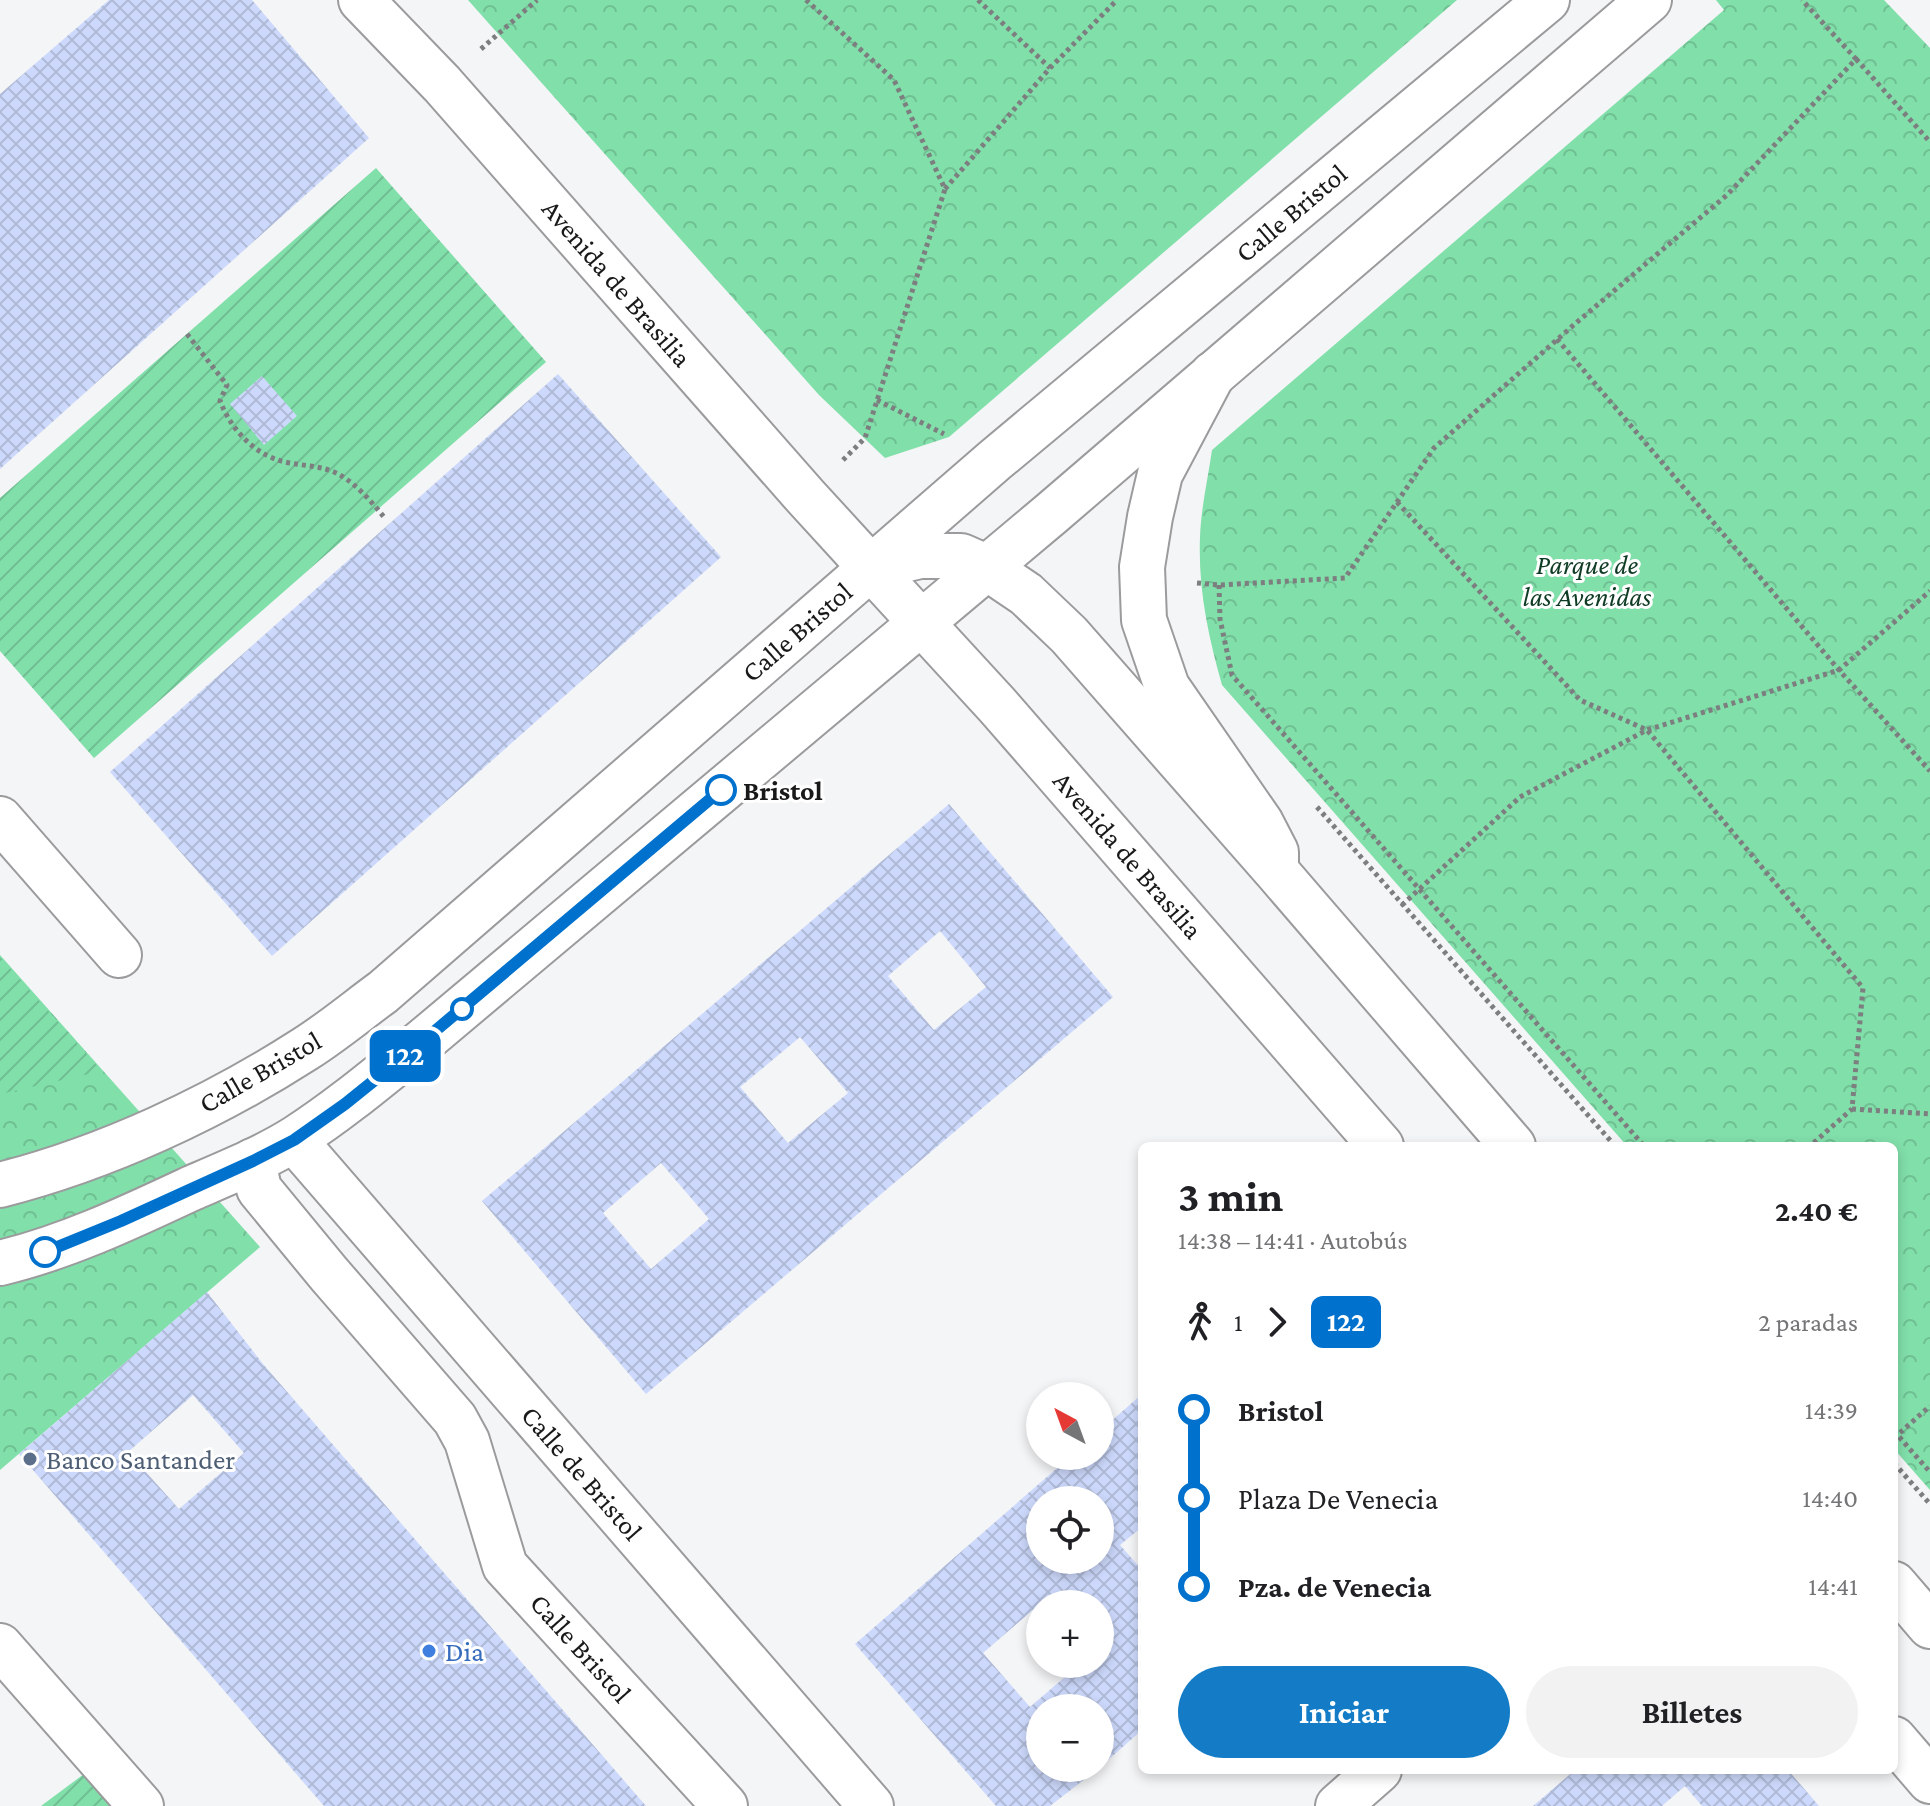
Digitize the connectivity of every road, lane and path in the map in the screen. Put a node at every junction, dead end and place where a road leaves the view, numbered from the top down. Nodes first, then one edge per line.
1 (361, 0) edge
2 (537, 0) edge
3 (806, 0) edge
4 (978, 0) edge
5 (1117, 0) edge
6 (1547, 0) edge
7 (1649, 0) edge
8 (1802, 0) edge
9 (1856, 59) junction
10 (1050, 68) junction
11 (442, 84) junction
12 (1930, 142) edge
13 (945, 189) junction
14 (187, 334) dead end
15 (1557, 339) junction
16 (1214, 373) junction
17 (877, 400) junction
18 (995, 460) junction
19 (806, 497) junction
20 (1397, 502) junction
21 (384, 517) dead end
22 (986, 567) junction
23 (1142, 567) junction
24 (871, 568) junction
25 (1219, 585) junction
26 (1930, 591) edge
27 (921, 623) junction
28 (1839, 670) junction
29 (1647, 730) junction
30 (1930, 771) edge
31 (1309, 798) dead end
32 (0, 819) edge
33 (1277, 872) junction
34 (1419, 889) junction
35 (1402, 905) junction
36 (119, 955) dead end
37 (1852, 1109) junction
38 (1930, 1114) edge
39 (294, 1140) junction
40 (1378, 1142) edge
41 (1510, 1142) edge
42 (1611, 1142) edge
43 (1640, 1142) edge
44 (1815, 1142) edge
45 (253, 1161) junction
46 (0, 1185) edge
47 (0, 1263) edge
48 (1930, 1406) edge
49 (1898, 1433) edge
50 (1898, 1438) edge
51 (1898, 1468) edge
52 (1930, 1472) edge
53 (1930, 1504) edge
54 (1898, 1589) edge
55 (1930, 1626) edge
56 (0, 1646) edge
57 (1898, 1744) edge
58 (1374, 1774) edge
59 (1930, 1781) edge
60 (141, 1806) edge
61 (725, 1806) edge
62 (871, 1806) edge
63 (1338, 1806) edge

1 - 11 street, Avenida de Brasilia
2 - 11 path
3 - 13 path
4 - 10 path
5 - 10 path
6 - 18 street, Calle Bristol
7 - 16 street
8 - 9 path
9 - 12 path
9 - 15 path
10 - 13 path
11 - 19 street, Avenida de Brasilia
13 - 17 path
14 - 21 path
15 - 20 path
15 - 28 path
16 - 22 street
16 - 23 street
17 - 18 path
17 - 19 path
18 - 24 street, Calle Bristol
19 - 24 street, Avenida de Brasilia
20 - 25 path
20 - 29 path
22 - 24 street
22 - 27 street
22 - 33 street
23 - 25 path
23 - 33 street
24 - 27 street, Avenida de Brasilia
24 - 46 street, Calle Bristol
25 - 34 path
26 - 28 path
27 - 39 street
27 - 40 street, Avenida de Brasilia
28 - 29 path
28 - 30 path
29 - 34 path
29 - 37 path
31 - 35 path
32 - 36 street
33 - 41 street
34 - 35 path
34 - 43 path
35 - 42 path
37 - 38 path
37 - 44 path
39 - 45 street
39 - 62 street, Calle de Bristol
45 - 47 street
45 - 61 street, Calle Bristol
48 - 49 path
50 - 52 path
51 - 53 path
54 - 55 street
56 - 60 street
57 - 59 street
58 - 63 street

